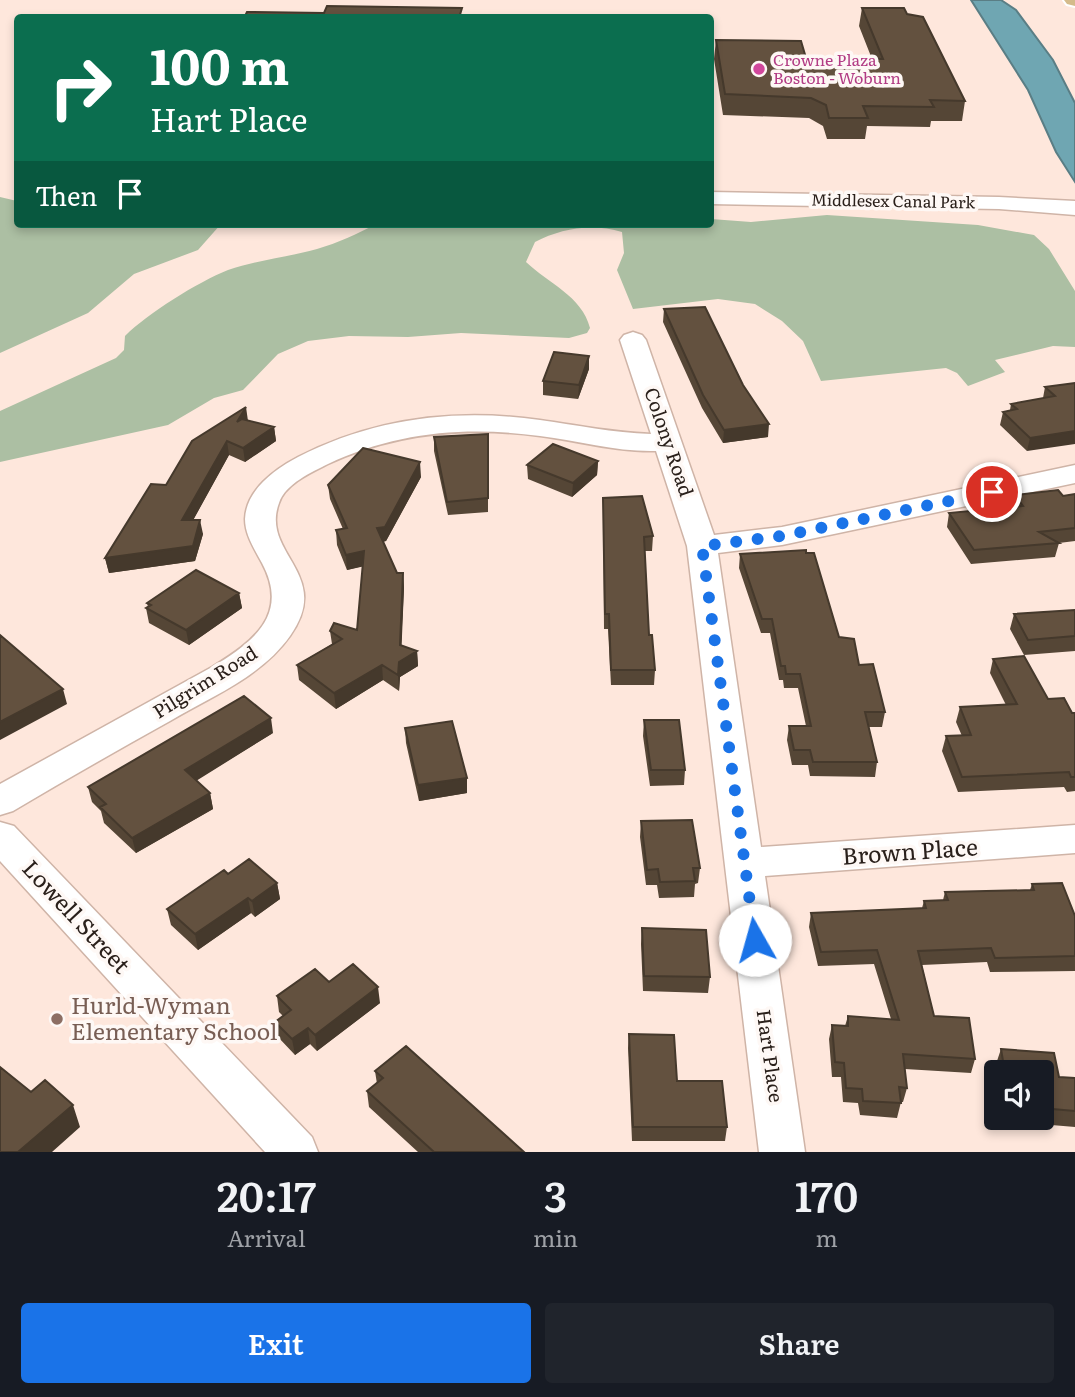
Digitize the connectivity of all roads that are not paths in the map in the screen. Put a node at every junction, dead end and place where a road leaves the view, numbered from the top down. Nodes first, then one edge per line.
1 (714, 198) edge
2 (1075, 208) edge
3 (633, 340) dead end
4 (668, 442) junction
5 (1075, 474) edge
6 (702, 546) junction
7 (0, 801) edge
8 (0, 836) edge
9 (1075, 839) edge
10 (744, 863) junction
11 (295, 1152) edge
12 (782, 1152) edge

1 - 2 street, Middlesex Canal Park
3 - 4 street, Colony Road
4 - 6 street, Colony Road
4 - 7 street, Pilgrim Road
5 - 6 street
6 - 10 street, Hart Place
8 - 11 street, Lowell Street
9 - 10 street, Brown Place
10 - 12 street, Hart Place

